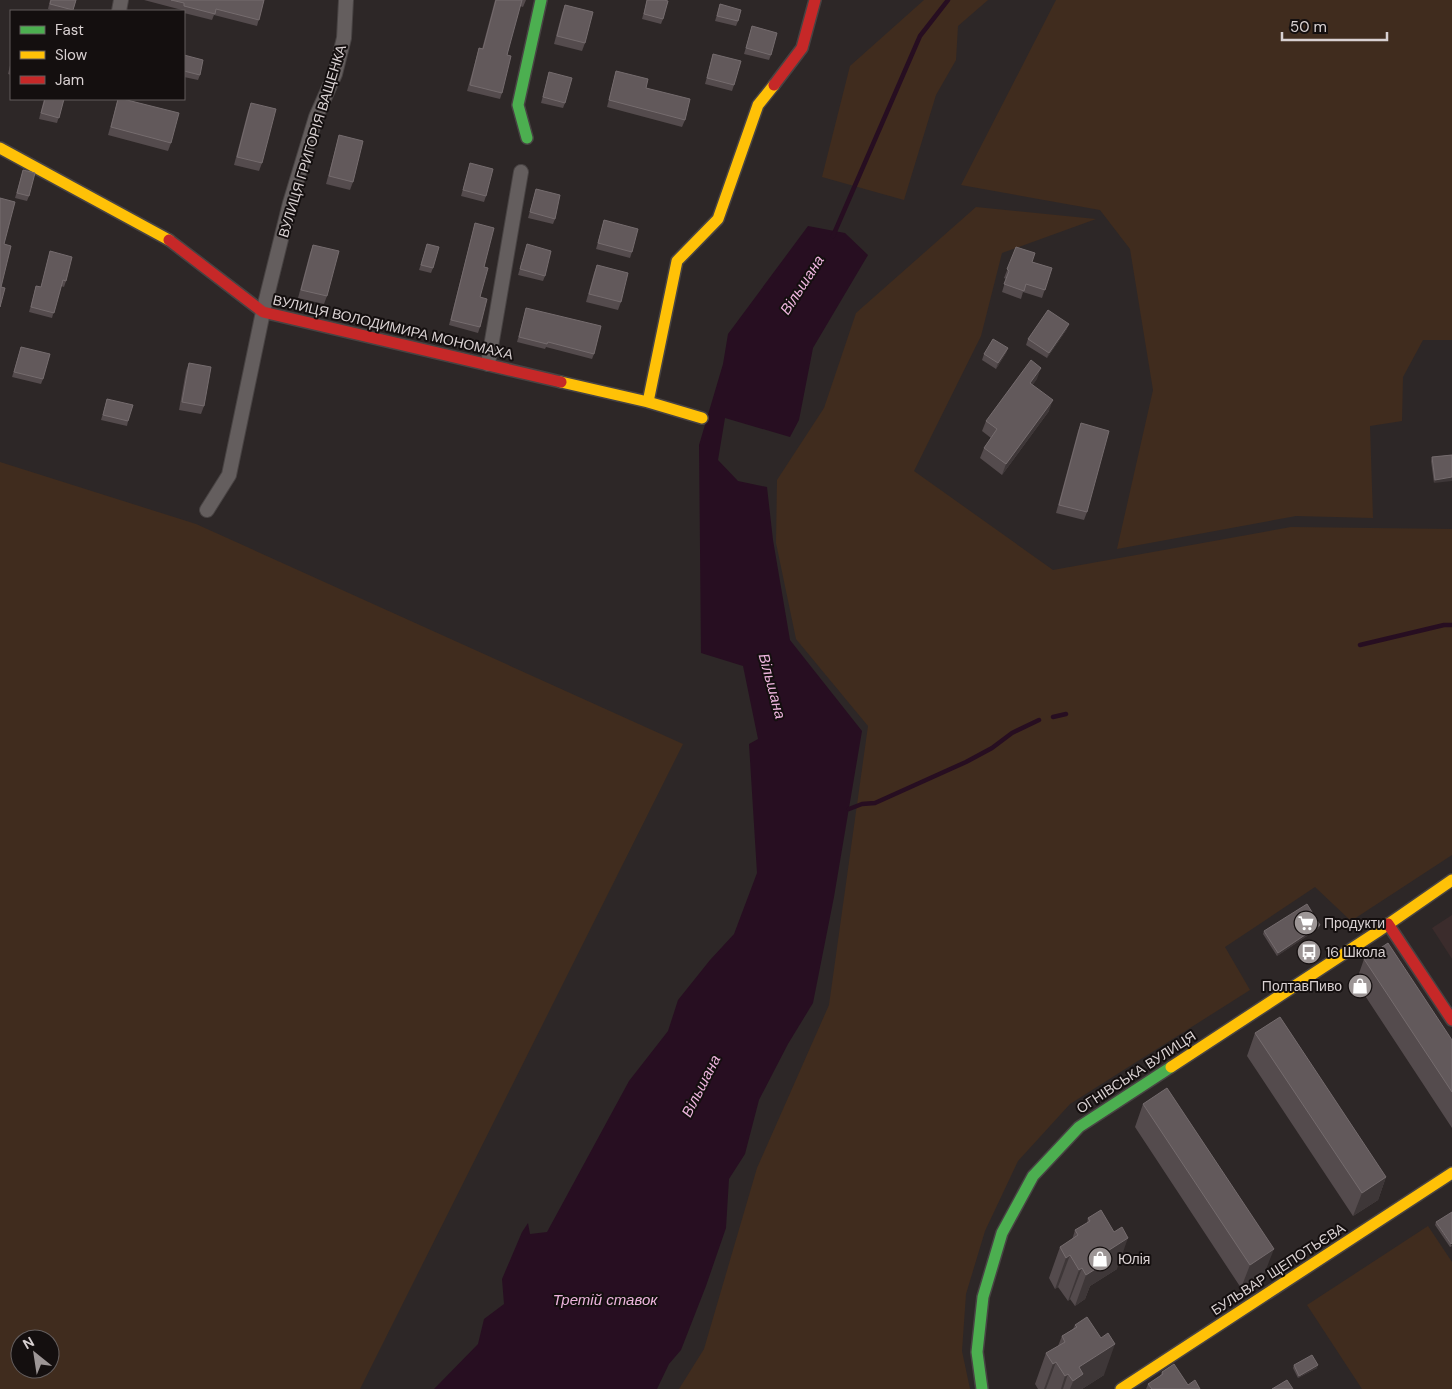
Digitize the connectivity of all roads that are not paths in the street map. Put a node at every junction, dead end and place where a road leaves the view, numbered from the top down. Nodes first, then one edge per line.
1 (346, 0) edge
2 (541, 0) edge
3 (815, 0) edge
4 (527, 138) dead end
5 (0, 148) edge
6 (522, 172) dead end
7 (263, 312) junction
8 (488, 364) junction
9 (648, 402) junction
10 (702, 418) dead end
11 (206, 510) dead end
12 (1452, 880) edge
13 (1388, 924) junction
14 (1452, 1020) edge
15 (1452, 1174) edge
16 (982, 1389) edge
17 (1121, 1389) edge

1 - 7 street, ВУЛИЦЯ ГРИГОРІЯ ВАЩЕНКА
2 - 4 street
3 - 9 street
5 - 7 street, ВУЛИЦЯ ВОЛОДИМИРА МОНОМАХА
6 - 8 street
7 - 8 street, ВУЛИЦЯ ВОЛОДИМИРА МОНОМАХА
7 - 11 street, ВУЛИЦЯ ГРИГОРІЯ ВАЩЕНКА
8 - 9 street, ВУЛИЦЯ ВОЛОДИМИРА МОНОМАХА
9 - 10 street, ВУЛИЦЯ ВОЛОДИМИРА МОНОМАХА
12 - 13 street, ОГНІВСЬКА ВУЛИЦЯ
13 - 14 street
13 - 16 street, ОГНІВСЬКА ВУЛИЦЯ
15 - 17 street, БУЛЬВАР ЩЕПОТЬЄВА

